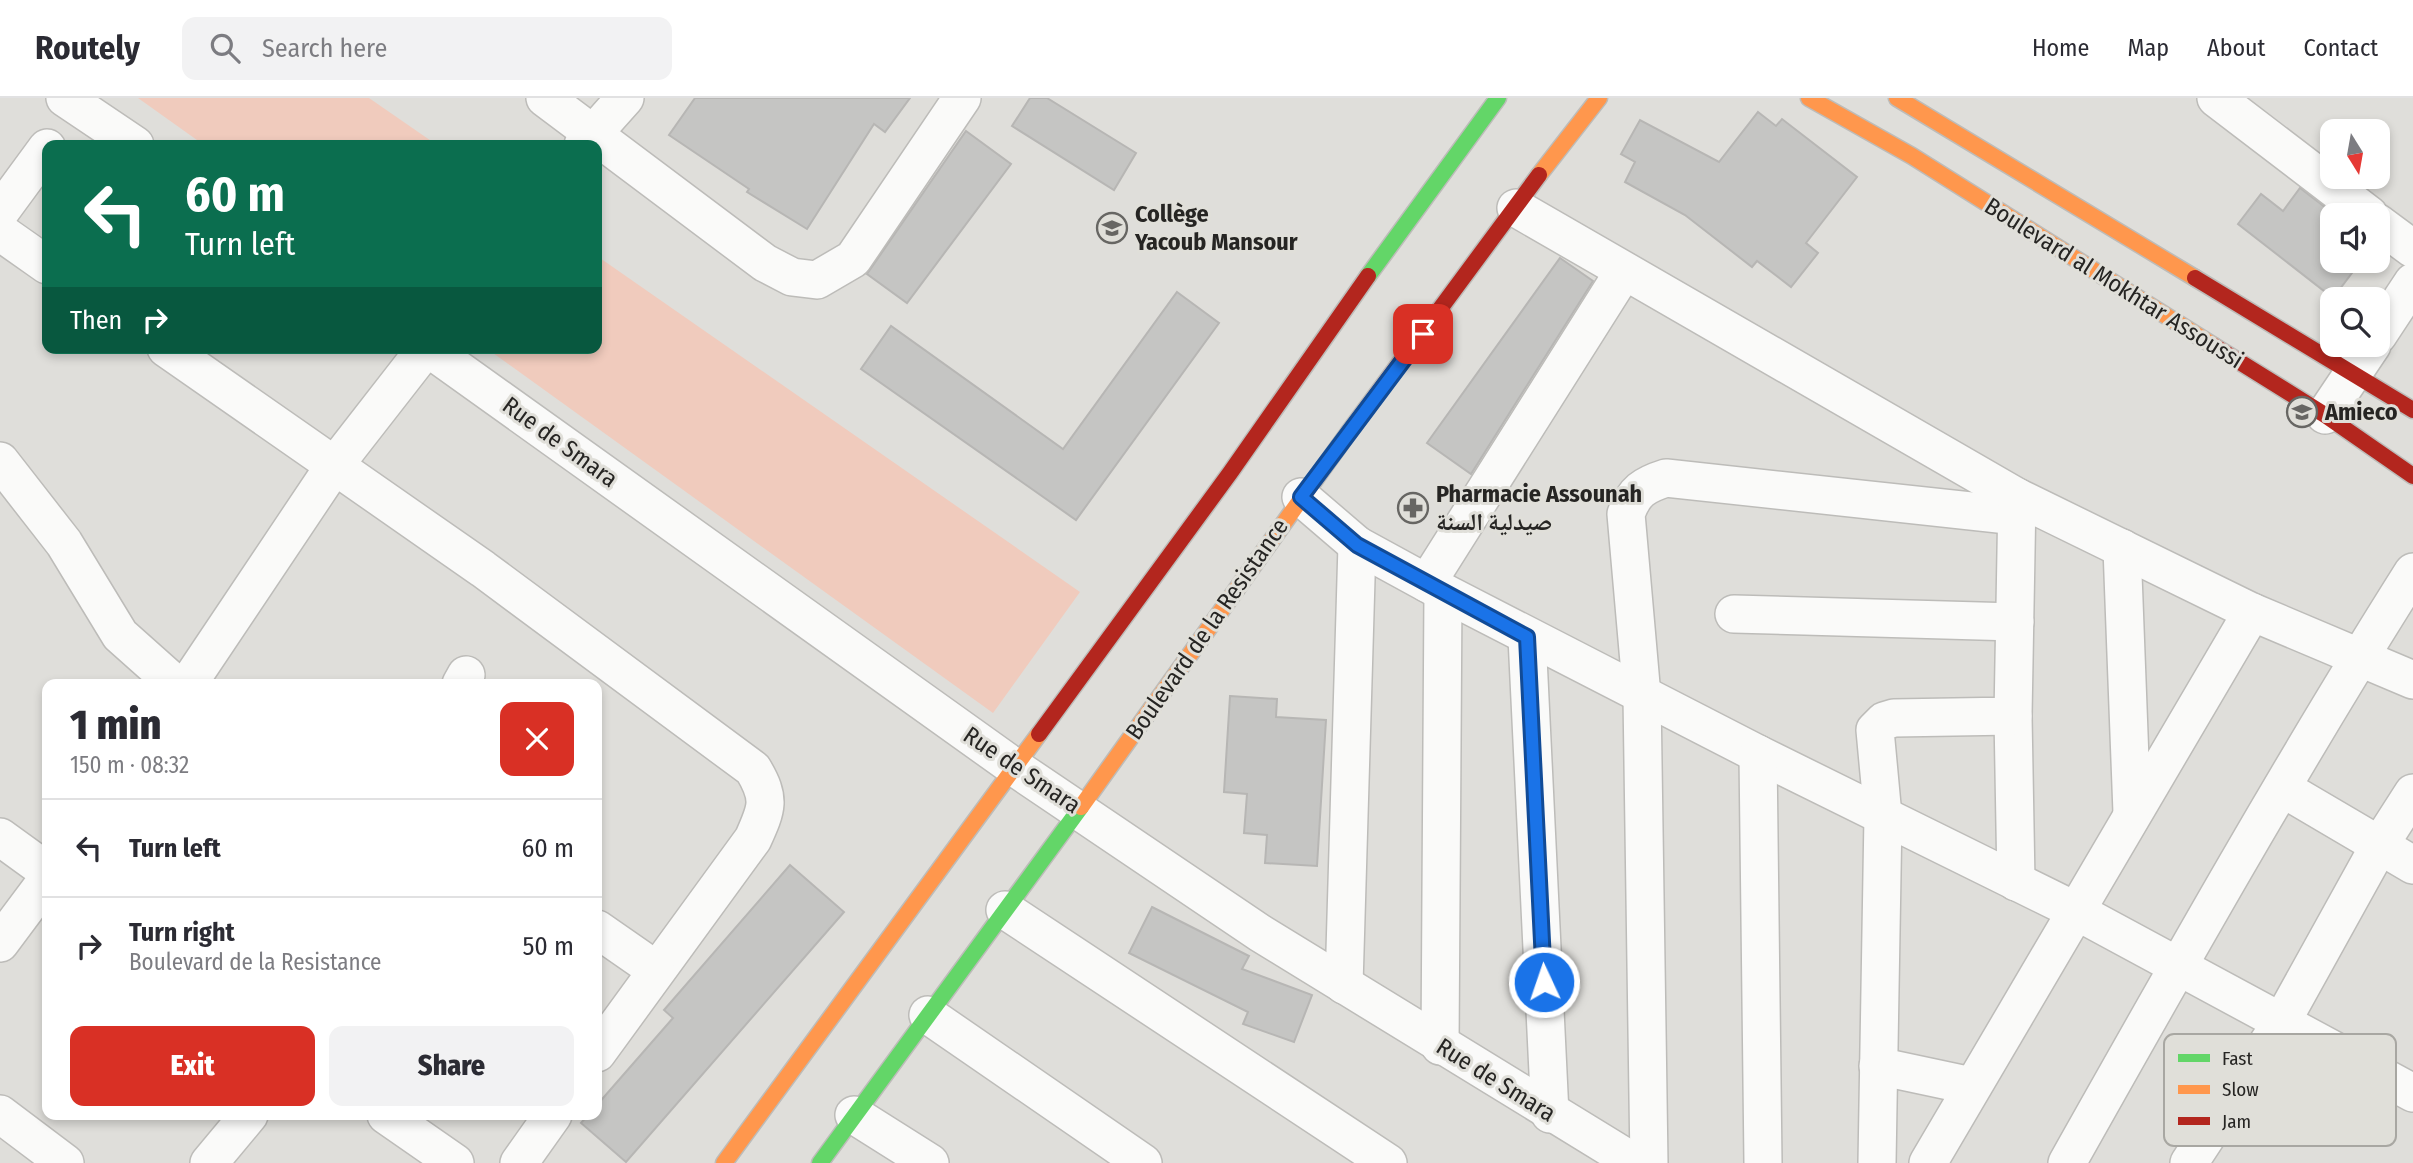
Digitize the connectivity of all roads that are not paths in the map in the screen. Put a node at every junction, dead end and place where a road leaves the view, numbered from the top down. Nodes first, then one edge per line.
1 (545, 98) edge
2 (625, 98) edge
3 (962, 98) edge
4 (1498, 98) edge
5 (1599, 98) edge
6 (1809, 98) edge
7 (1897, 98) edge
8 (2216, 98) edge
9 (75, 101) edge
10 (1473, 108) dead end
11 (1476, 127) junction
12 (588, 139) edge
13 (52, 140) edge
14 (128, 140) edge
15 (602, 149) edge
16 (42, 154) edge
17 (2353, 203) edge
18 (1516, 208) junction
19 (0, 212) edge
20 (0, 232) edge
21 (2390, 232) edge
22 (2413, 249) edge
23 (42, 261) edge
24 (1624, 271) junction
25 (2413, 282) edge
26 (2390, 317) edge
27 (175, 354) edge
28 (422, 354) edge
29 (435, 354) edge
30 (2362, 359) edge
31 (2413, 410) edge
32 (2325, 415) junction
33 (0, 461) edge
34 (334, 466) junction
35 (2413, 476) edge
36 (1301, 497) junction
37 (2017, 507) junction
38 (1357, 545) junction
39 (2122, 548) junction
40 (2413, 572) edge
41 (1435, 588) junction
42 (2252, 612) junction
43 (1734, 614) dead end
44 (2015, 622) junction
45 (1527, 637) junction
46 (2359, 657) junction
47 (169, 679) edge
48 (191, 679) edge
49 (2413, 680) edge
50 (1642, 696) junction
51 (2013, 716) junction
52 (1758, 754) junction
53 (1014, 766) junction
54 (2282, 788) junction
55 (2413, 793) edge
56 (1079, 809) junction
57 (2132, 813) junction
58 (1883, 816) junction
59 (0, 837) edge
60 (2379, 846) junction
61 (2413, 865) edge
62 (42, 867) edge
63 (2017, 882) junction
64 (42, 887) edge
65 (1005, 910) junction
66 (2074, 910) junction
67 (602, 933) edge
68 (0, 943) edge
69 (2177, 967) junction
70 (656, 971) junction
71 (1344, 985) junction
72 (928, 1014) junction
73 (2281, 1023) junction
74 (2274, 1034) edge
75 (2302, 1034) edge
76 (602, 1046) edge
77 (1440, 1046) junction
78 (1878, 1066) junction
79 (2396, 1084) edge
80 (1972, 1086) junction
81 (2413, 1093) edge
82 (1550, 1114) junction
83 (0, 1115) edge
84 (855, 1115) junction
85 (245, 1120) edge
86 (393, 1120) edge
87 (549, 1120) edge
88 (2200, 1146) edge
89 (65, 1163) edge
90 (209, 1163) edge
91 (456, 1163) edge
92 (519, 1163) edge
93 (724, 1163) edge
94 (820, 1163) edge
95 (930, 1163) edge
96 (1143, 1163) edge
97 (1388, 1163) edge
98 (1635, 1163) edge
99 (1649, 1163) edge
100 (1763, 1163) edge
101 (1877, 1163) edge
102 (1928, 1163) edge
103 (2067, 1163) edge
104 (2189, 1163) edge

1 - 12 street
2 - 12 street
3 - 15 street
4 - 11 main road
5 - 18 main road, Boulevard de la Resistance
6 - 32 main road, Boulevard al Mokhtar Assoussi
7 - 30 main road, Boulevard al Mokhtar Assoussi
8 - 17 street
9 - 13 street
9 - 14 street
10 - 11 main road
11 - 53 main road
16 - 19 street
18 - 24 street
18 - 36 main road, Boulevard de la Resistance
20 - 23 street
21 - 22 street
24 - 37 street
24 - 41 street
25 - 26 street
27 - 34 street
28 - 34 street
29 - 53 street, Rue de Smara
30 - 31 main road, Boulevard al Mokhtar Assoussi
30 - 32 street
32 - 35 main road, Boulevard al Mokhtar Assoussi
33 - 47 street
34 - 48 street
34 - 70 street
36 - 38 street
36 - 56 main road, Boulevard de la Resistance
37 - 39 street
37 - 44 street
37 - 50 street
38 - 41 street
38 - 71 street
39 - 42 street
39 - 57 street
40 - 46 street
41 - 45 street
41 - 77 street
42 - 46 street
42 - 57 street
43 - 44 street
44 - 51 street
45 - 50 street
45 - 82 street
46 - 49 street
46 - 54 street
50 - 52 street
50 - 99 street
51 - 58 street
51 - 63 street
52 - 58 street
52 - 100 street
53 - 56 street, Rue de Smara
53 - 93 main road
54 - 60 street
54 - 69 street
55 - 60 street
56 - 65 main road, Boulevard de la Resistance
56 - 71 street, Rue de Smara
57 - 66 street
58 - 63 street
58 - 78 street
59 - 62 street
60 - 61 street
60 - 73 street
63 - 66 street
64 - 68 street
65 - 72 main road, Boulevard de la Resistance
65 - 97 street
66 - 69 street
66 - 80 street
67 - 70 street
69 - 73 street
69 - 103 street
70 - 76 street
71 - 77 street, Rue de Smara
72 - 84 main road, Boulevard de la Resistance
72 - 96 street
73 - 74 street
73 - 75 street
77 - 82 street, Rue de Smara
78 - 80 street
78 - 101 street
79 - 81 street
80 - 102 street
82 - 98 street, Rue de Smara
83 - 89 street
84 - 94 main road, Boulevard de la Resistance
84 - 95 street
85 - 90 street
86 - 91 street
87 - 92 street
88 - 104 street

